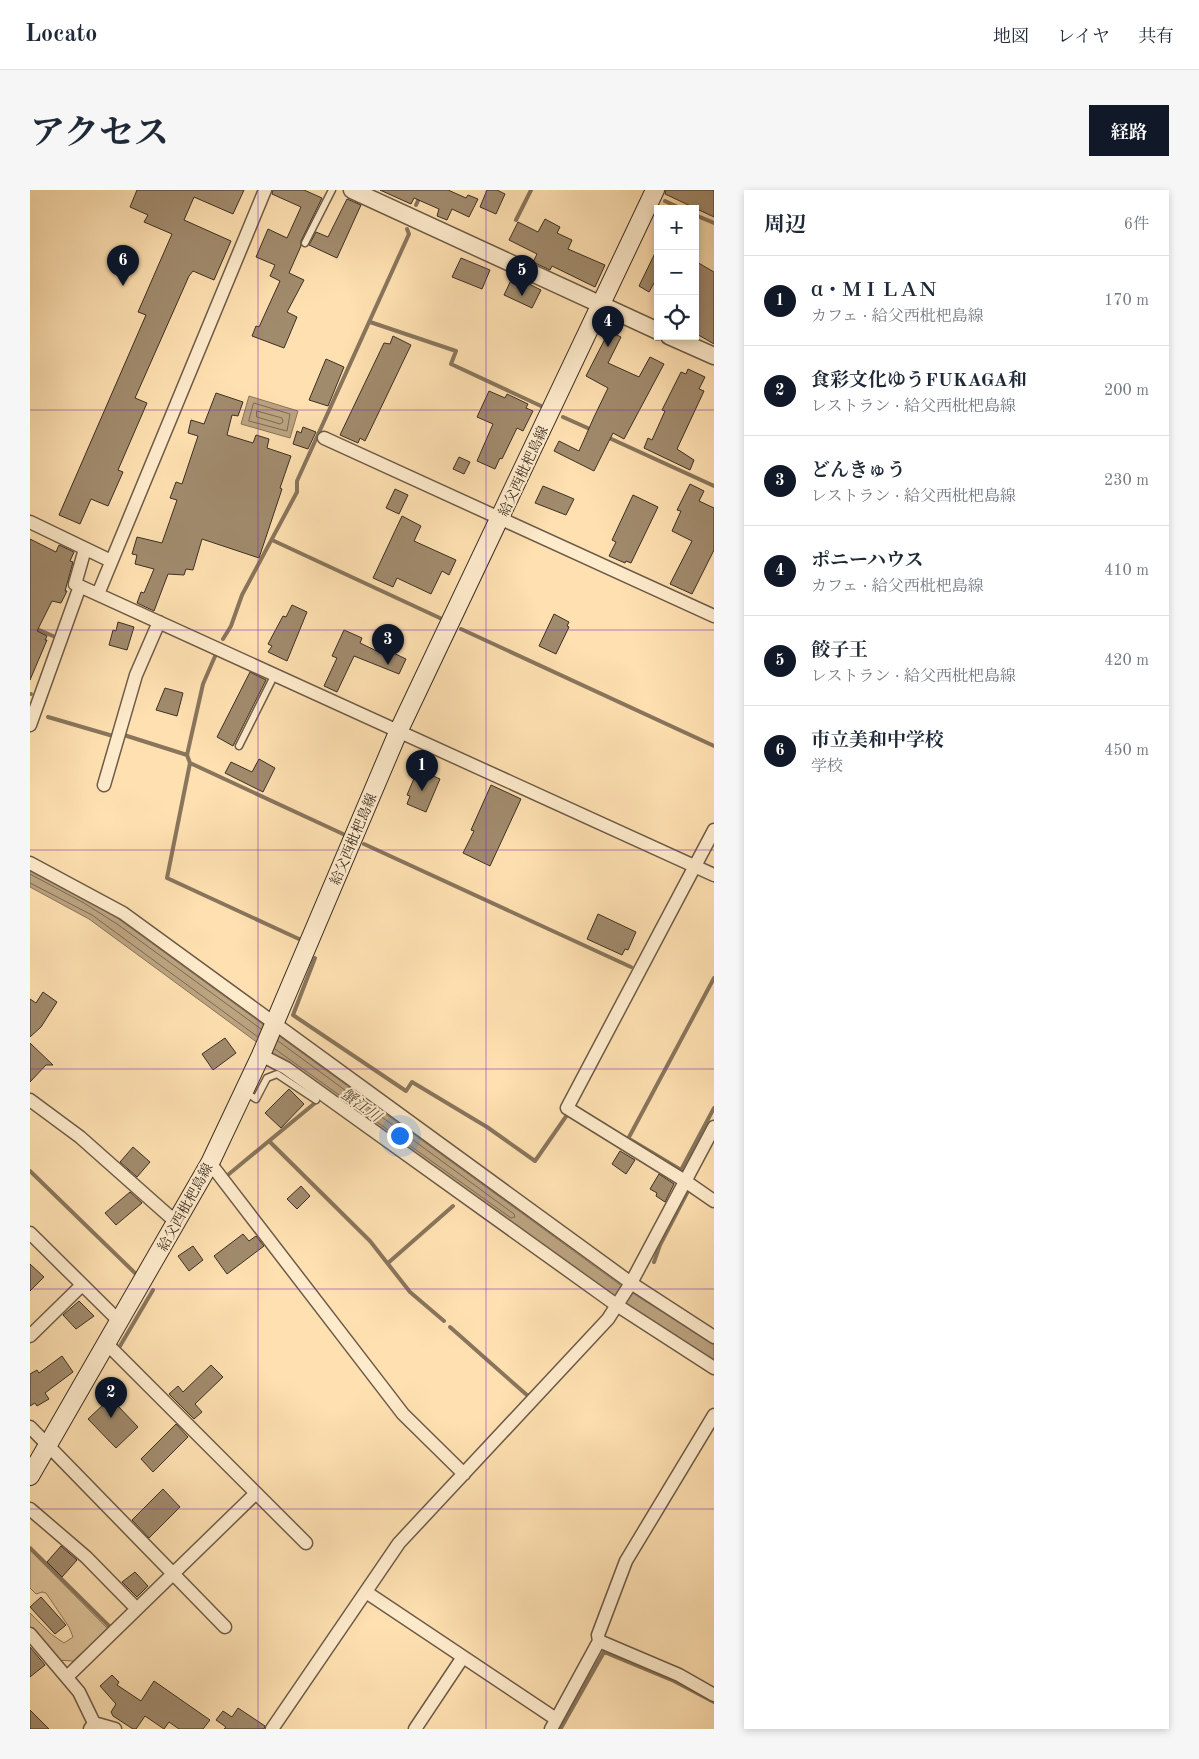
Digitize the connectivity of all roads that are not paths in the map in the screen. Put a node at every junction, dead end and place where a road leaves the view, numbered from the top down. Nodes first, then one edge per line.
1 (265, 190) edge
2 (332, 190) edge
3 (352, 190) edge
4 (655, 190) edge
5 (305, 243) dead end
6 (600, 306) junction
7 (654, 329) edge
8 (678, 340) edge
9 (714, 356) edge
10 (324, 438) dead end
11 (502, 518) junction
12 (30, 522) edge
13 (86, 549) junction
14 (111, 561) junction
15 (80, 586) junction
16 (98, 594) junction
17 (714, 616) edge
18 (159, 622) junction
19 (275, 674) junction
20 (35, 692) edge
21 (30, 725) edge
22 (399, 730) junction
23 (239, 746) dead end
24 (104, 784) dead end
25 (714, 830) edge
26 (30, 862) edge
27 (695, 866) junction
28 (714, 875) edge
29 (275, 1023) junction
30 (261, 1055) junction
31 (244, 1092) junction
32 (30, 1100) edge
33 (316, 1100) dead end
34 (714, 1127) edge
35 (210, 1162) junction
36 (685, 1181) junction
37 (714, 1201) edge
38 (177, 1223) junction
39 (30, 1233) edge
40 (631, 1283) junction
41 (82, 1285) junction
42 (615, 1304) junction
43 (120, 1322) junction
44 (30, 1336) edge
45 (714, 1337) edge
46 (107, 1344) junction
47 (714, 1368) edge
48 (714, 1416) edge
49 (30, 1427) edge
50 (48, 1446) junction
51 (464, 1474) junction
52 (30, 1476) edge
53 (256, 1492) junction
54 (30, 1509) edge
55 (306, 1543) dead end
56 (172, 1574) junction
57 (366, 1592) junction
58 (137, 1609) junction
59 (225, 1627) dead end
60 (30, 1634) edge
61 (599, 1641) junction
62 (464, 1658) junction
63 (67, 1677) junction
64 (714, 1695) edge
65 (554, 1724) edge
66 (92, 1726) edge
67 (115, 1729) edge
68 (272, 1729) edge
69 (415, 1729) edge

1 - 14 street
2 - 5 lane
3 - 6 street
4 - 6 main road, 給父西枇杷島線
6 - 7 street
6 - 11 main road, 給父西枇杷島線
8 - 9 street
10 - 11 street
11 - 17 street
11 - 22 main road, 給父西枇杷島線
12 - 13 street
13 - 14 street
13 - 15 street
14 - 16 street
15 - 16 street
15 - 20 street
16 - 18 street
18 - 19 street
18 - 24 street
19 - 22 street
19 - 23 lane
20 - 21 street
22 - 27 street
22 - 29 main road, 給父西枇杷島線
25 - 27 street
26 - 29 street
27 - 28 street
27 - 36 street
29 - 30 main road, 給父西枇杷島線
29 - 40 street
30 - 31 main road, 給父西枇杷島線
30 - 42 street
31 - 33 lane
31 - 35 main road, 給父西枇杷島線
32 - 38 street
34 - 36 street
35 - 38 main road, 給父西枇杷島線
35 - 51 street
36 - 37 street
36 - 40 street
38 - 43 main road, 給父西枇杷島線
39 - 41 street
40 - 42 street
40 - 45 street
41 - 43 street
41 - 44 street
42 - 47 street
42 - 51 street
43 - 46 main road, 給父西枇杷島線
46 - 50 main road, 給父西枇杷島線
46 - 53 street
48 - 61 street
49 - 50 street
50 - 52 main road, 給父西枇杷島線
50 - 56 street
51 - 57 street
53 - 55 street
53 - 56 street
54 - 58 street
56 - 58 street
56 - 59 street
57 - 62 street
57 - 68 street
58 - 63 street
60 - 63 street
61 - 64 street
61 - 65 street
62 - 65 street
62 - 69 street
63 - 66 street
66 - 67 street

